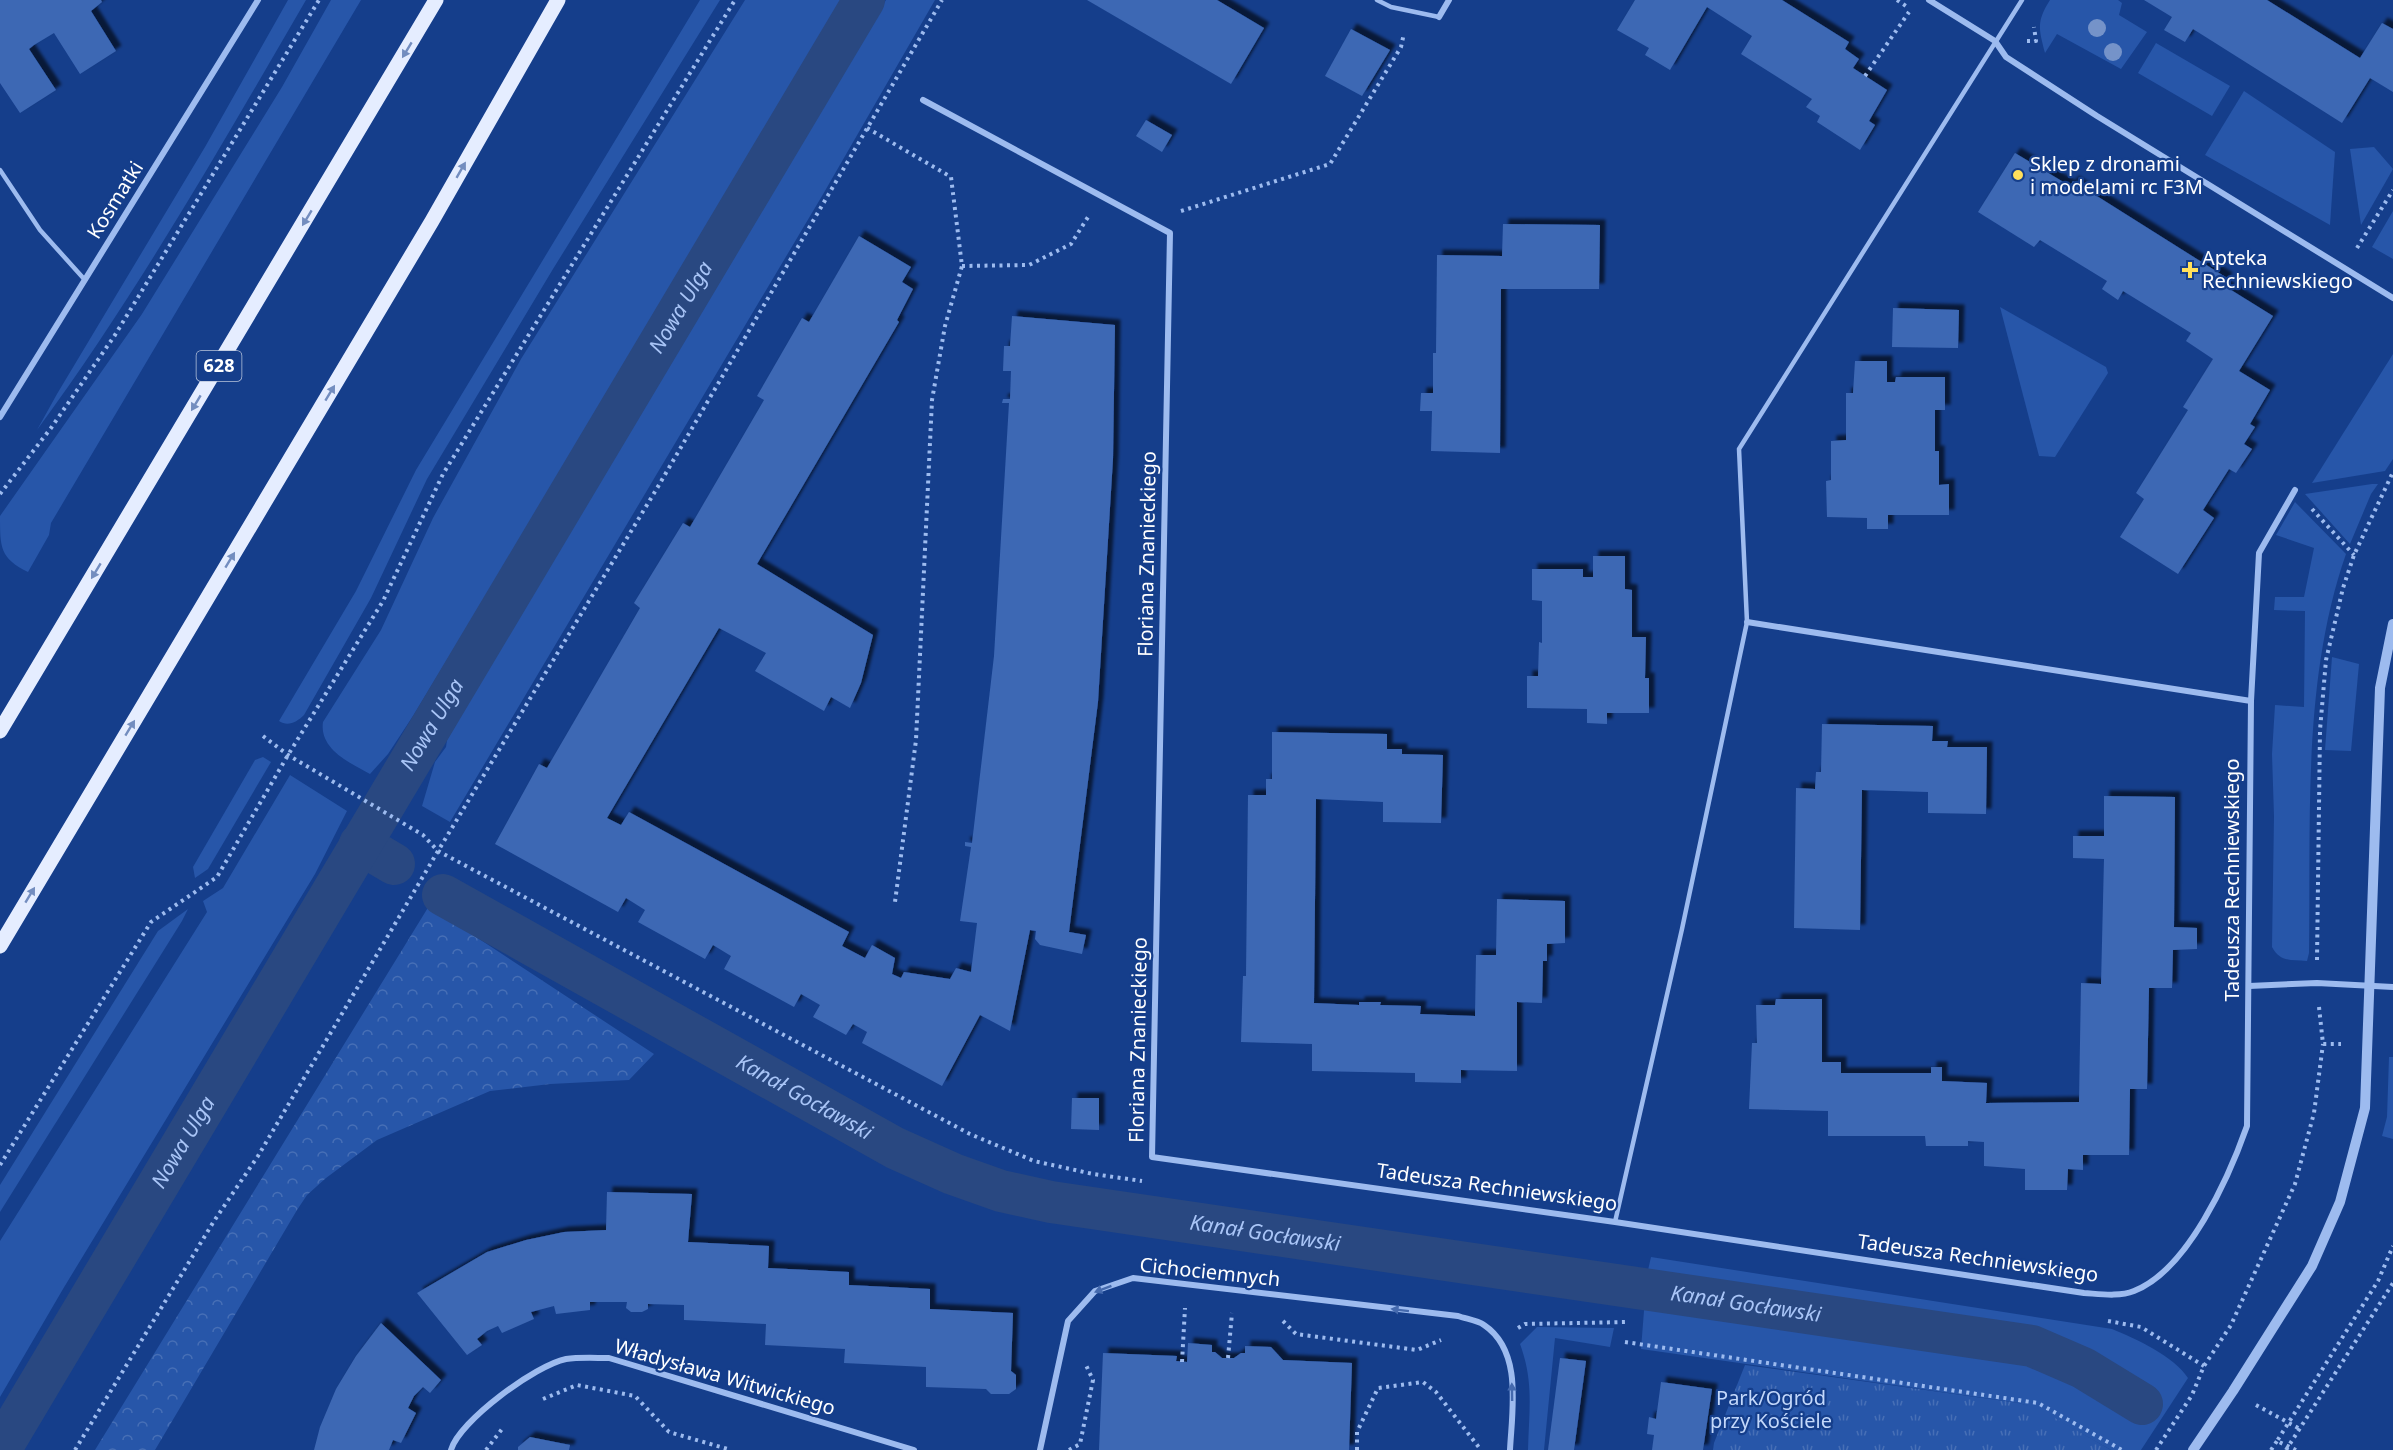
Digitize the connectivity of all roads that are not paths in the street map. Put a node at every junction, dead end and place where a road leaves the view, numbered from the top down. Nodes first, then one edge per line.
1 (258, 0) edge
2 (436, 0) edge
3 (558, 0) edge
4 (1377, 0) edge
5 (1449, 0) edge
6 (1929, 0) edge
7 (2022, 0) edge
8 (1439, 17) joint
9 (1995, 41) junction
10 (922, 100) dead end
11 (0, 171) edge
12 (85, 280) junction
13 (2393, 298) edge
14 (0, 417) edge
15 (2295, 490) road end
16 (1746, 622) junction
17 (2393, 624) edge
18 (2251, 701) junction
19 (0, 731) edge
20 (0, 946) edge
21 (2249, 986) junction
22 (2369, 986) junction
23 (2393, 987) edge
24 (1152, 1157) joint
25 (1615, 1222) junction
26 (451, 1450) edge
27 (914, 1450) edge
28 (1041, 1450) edge
29 (1510, 1450) edge
30 (2193, 1450) edge

1 - 12 street, Kosmatki
2 -> 19 main road, 628
20 -> 3 main road
4 - 8 lane
5 - 8 street
6 - 9 street
7 - 9 lane
9 - 13 street
9 - 16 lane
10 - 24 street, Floriana Znanieckiego
11 - 12 lane
12 - 14 street, Kosmatki
15 - 18 street, Tadeusza Rechniewskiego
16 - 18 street
16 - 25 lane
17 - 22 street
18 - 21 street, Tadeusza Rechniewskiego
21 - 22 street
21 - 25 street, Tadeusza Rechniewskiego
22 - 23 street
22 - 30 street
24 - 25 street, Tadeusza Rechniewskiego
26 - 27 street, Władysława Witwickiego
29 -> 28 street, Cichociemnych

